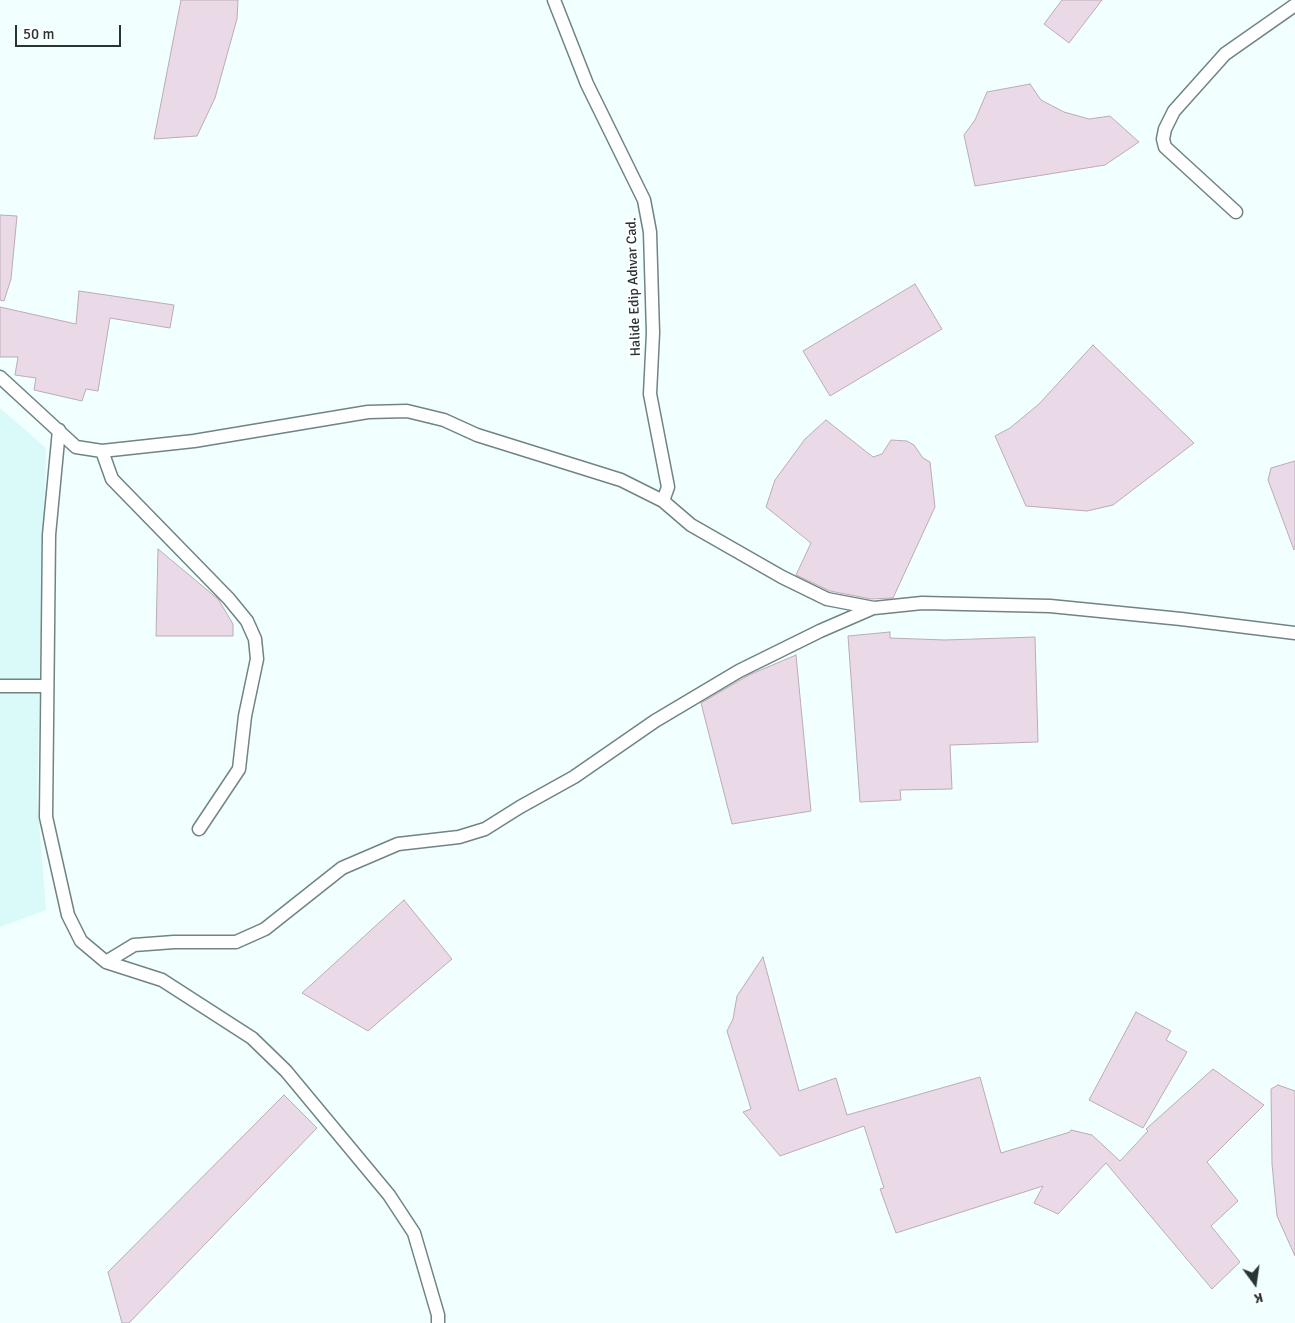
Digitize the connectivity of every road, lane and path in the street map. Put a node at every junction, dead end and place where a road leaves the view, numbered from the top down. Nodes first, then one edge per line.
1 (554, 0) edge
2 (1295, 4) edge
3 (1236, 212) dead end
4 (0, 377) edge
5 (59, 430) junction
6 (102, 450) junction
7 (663, 501) junction
8 (874, 608) junction
9 (1295, 633) edge
10 (0, 686) edge
11 (47, 686) junction
12 (198, 829) dead end
13 (106, 962) junction
14 (438, 1323) edge

1 - 7 street, Halide Edip Adıvar Cad.
2 - 3 street
4 - 5 street
5 - 6 street
5 - 11 street
6 - 7 street
6 - 12 street
7 - 8 street
8 - 9 street
8 - 13 street
10 - 11 street
11 - 13 street
13 - 14 street

